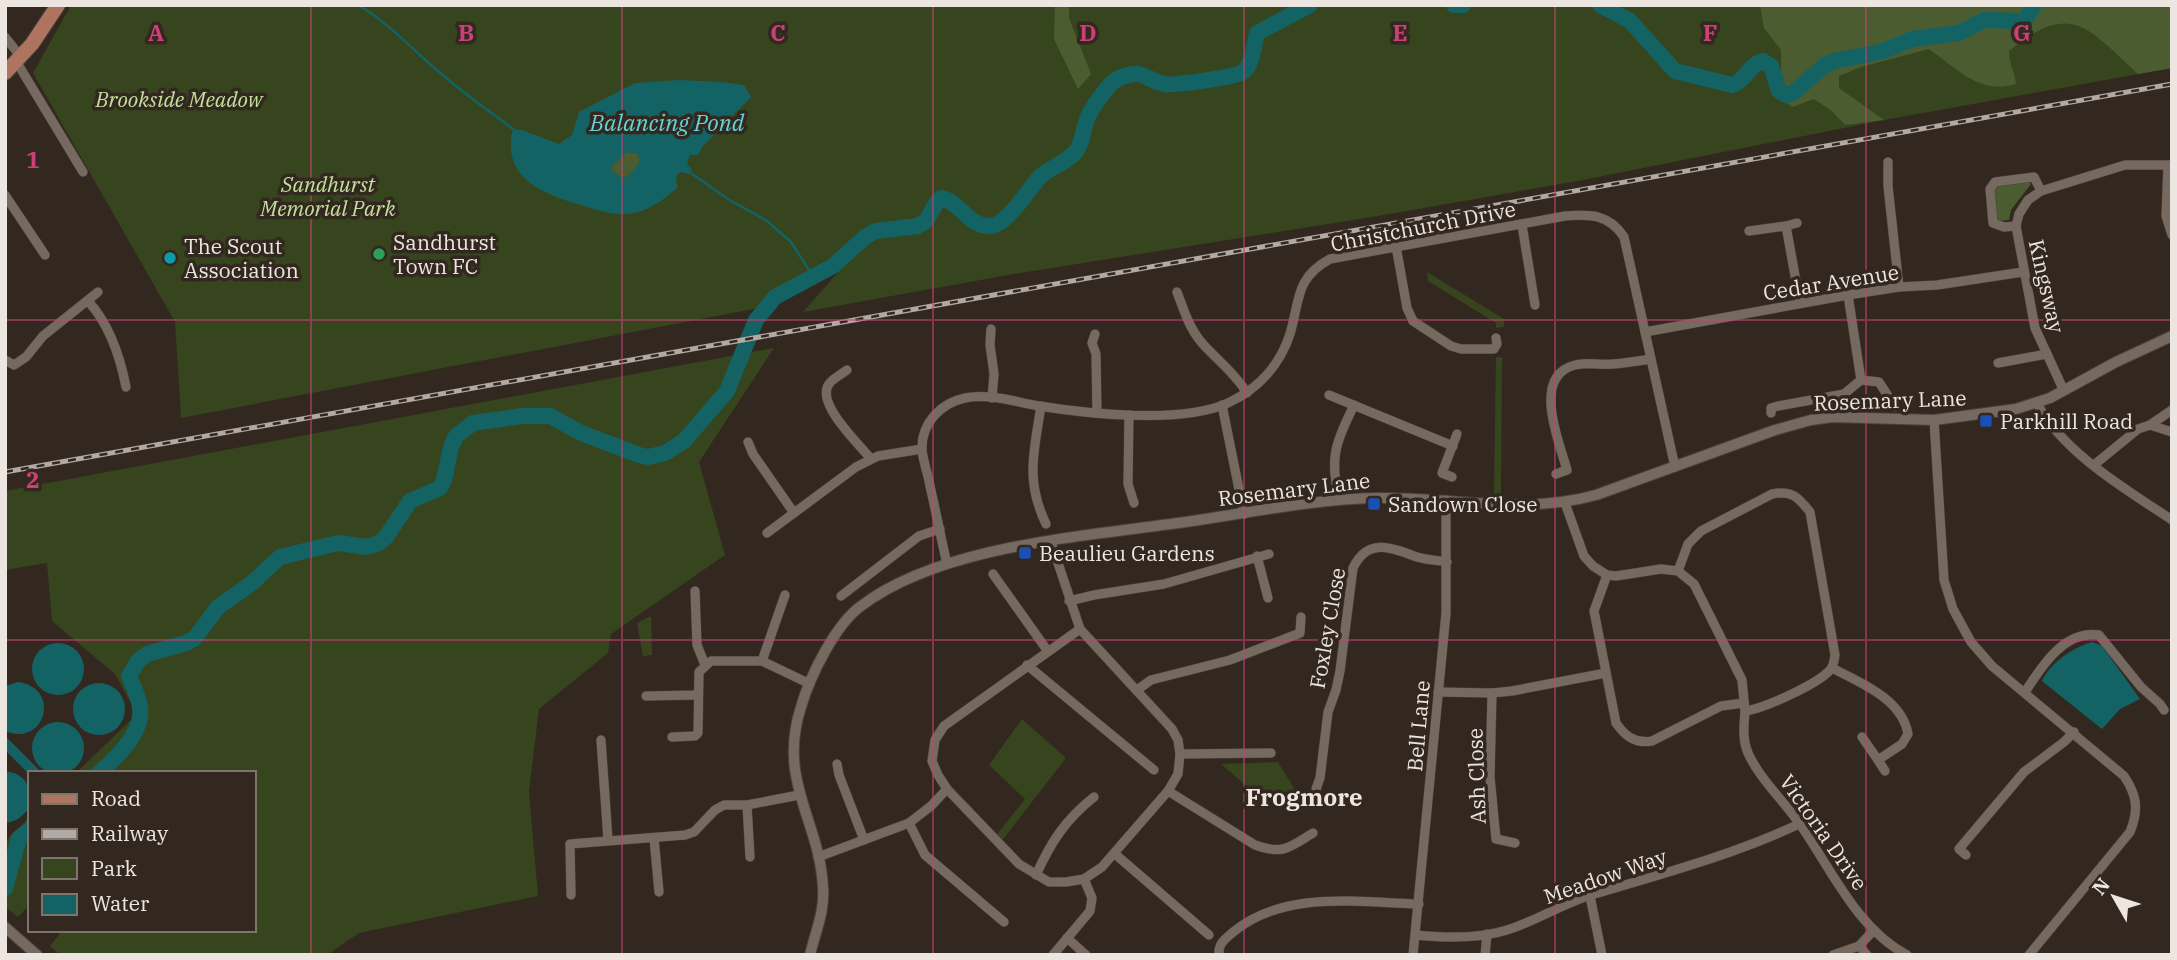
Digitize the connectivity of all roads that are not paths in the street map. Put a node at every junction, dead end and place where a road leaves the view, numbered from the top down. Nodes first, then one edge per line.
1 (58, 5) edge
2 (5, 37) edge
3 (19, 59) junction
4 (5, 72) edge
5 (1888, 162) dead end
6 (2170, 165) edge
7 (83, 172) dead end
8 (2041, 191) junction
9 (5, 195) edge
10 (1797, 223) dead end
11 (1522, 225) junction
12 (1786, 226) junction
13 (2016, 226) junction
14 (1749, 232) dead end
15 (2172, 235) edge
16 (1396, 246) junction
17 (45, 255) dead end
18 (2023, 272) junction
19 (1899, 287) junction
20 (98, 292) dead end
21 (1177, 292) dead end
22 (1847, 295) junction
23 (88, 301) junction
24 (1800, 303) junction
25 (1535, 305) dead end
26 (991, 330) dead end
27 (1645, 332) junction
28 (1095, 334) dead end
29 (2172, 336) edge
30 (1496, 338) dead end
31 (2047, 354) junction
32 (1651, 359) junction
33 (5, 360) edge
34 (1998, 363) dead end
35 (847, 370) dead end
36 (1861, 380) junction
37 (126, 387) dead end
38 (2064, 391) junction
39 (1247, 393) junction
40 (1329, 395) dead end
41 (992, 398) junction
42 (2037, 403) junction
43 (1222, 405) junction
44 (1354, 405) junction
45 (1041, 406) junction
46 (1895, 407) dead end
47 (2172, 410) edge
48 (1097, 413) junction
49 (1771, 413) dead end
50 (1129, 415) junction
51 (1934, 420) junction
52 (2150, 425) junction
53 (2172, 432) edge
54 (1457, 434) dead end
55 (748, 442) dead end
56 (1453, 446) junction
57 (922, 449) junction
58 (871, 459) junction
59 (2094, 465) junction
60 (1675, 467) junction
61 (1556, 474) dead end
62 (1452, 477) dead end
63 (1339, 499) junction
64 (1446, 500) junction
65 (1133, 503) dead end
66 (1565, 503) junction
67 (794, 513) junction
68 (1244, 514) junction
69 (2172, 520) edge
70 (1046, 524) dead end
71 (940, 529) junction
72 (767, 533) dead end
73 (1051, 542) junction
74 (1269, 554) dead end
75 (1257, 556) junction
76 (1447, 562) junction
77 (947, 564) junction
78 (1678, 571) junction
79 (993, 573) dead end
80 (1606, 575) junction
81 (695, 591) dead end
82 (785, 595) dead end
83 (841, 596) dead end
84 (1268, 598) dead end
85 (1069, 601) junction
86 (1301, 617) dead end
87 (1080, 629) junction
88 (1048, 650) junction
89 (762, 661) junction
90 (705, 664) junction
91 (1027, 665) junction
92 (1832, 668) junction
93 (1606, 673) junction
94 (810, 684) junction
95 (1137, 690) junction
96 (1438, 692) junction
97 (2025, 692) junction
98 (1492, 693) junction
99 (697, 695) junction
100 (646, 696) dead end
101 (1744, 707) junction
102 (2164, 710) dead end
103 (2074, 732) junction
104 (672, 737) dead end
105 (1862, 737) dead end
106 (601, 740) dead end
107 (1271, 753) dead end
108 (1180, 754) junction
109 (1878, 760) junction
110 (837, 764) dead end
111 (1154, 770) dead end
112 (1885, 771) dead end
113 (947, 789) junction
114 (1168, 791) junction
115 (799, 795) junction
116 (1094, 797) dead end
117 (1318, 797) dead end
118 (747, 805) junction
119 (909, 823) junction
120 (1799, 824) junction
121 (1313, 833) dead end
122 (654, 838) junction
123 (608, 840) junction
124 (864, 841) junction
125 (1515, 843) dead end
126 (1959, 849) dead end
127 (1115, 854) junction
128 (750, 856) dead end
129 (818, 857) junction
130 (1036, 875) junction
131 (1084, 879) junction
132 (659, 892) dead end
133 (571, 895) dead end
134 (1590, 896) junction
135 (1419, 904) junction
136 (1004, 922) dead end
137 (5, 927) edge
138 (1874, 930) junction
139 (1487, 934) junction
140 (1209, 935) dead end
141 (1416, 936) junction
142 (1067, 938) junction
143 (1859, 946) junction
144 (1901, 954) edge
145 (37, 955) edge
146 (810, 955) edge
147 (1053, 955) edge
148 (1086, 955) edge
149 (1219, 955) edge
150 (1413, 955) edge
151 (1485, 955) edge
152 (1602, 955) edge
153 (1833, 955) edge
154 (1867, 955) edge
155 (2029, 955) edge

1 - 3 main road
2 - 3 street
3 - 4 main road
3 - 7 street
5 - 19 street
6 - 8 street
6 - 15 street
8 - 13 street, Kingsway
8 - 13 street, Kingsway
9 - 17 street
10 - 12 street
11 - 16 street, Christchurch Drive
11 - 25 street
11 - 27 street, Christchurch Drive
12 - 14 street
12 - 24 street
13 - 18 street, Kingsway
16 - 30 street
16 - 39 street, Christchurch Drive
18 - 19 street, Cedar Avenue
18 - 31 street, Kingsway
19 - 22 street, Cedar Avenue
20 - 23 street
21 - 39 street
22 - 24 street, Cedar Avenue
22 - 36 street
23 - 33 street
23 - 37 street
24 - 27 street, Cedar Avenue
26 - 41 street
27 - 32 street, Christchurch Drive
28 - 48 street
29 - 38 street, Rosemary Lane
31 - 34 street
31 - 38 street, Kingsway
32 - 60 street, Christchurch Drive
32 - 61 street
35 - 58 street
36 - 46 street
36 - 49 street
38 - 42 street, Rosemary Lane
39 - 43 street, Christchurch Drive
40 - 44 street
41 - 45 street, Christchurch Drive
41 - 57 street, Christchurch Drive
42 - 51 street, Rosemary Lane
42 - 59 street
43 - 50 street, Christchurch Drive
43 - 68 street
44 - 56 street
44 - 63 street
45 - 48 street, Christchurch Drive
45 - 70 street
47 - 52 street
48 - 50 street, Christchurch Drive
50 - 65 street
51 - 60 street, Rosemary Lane
51 - 97 street
52 - 53 street
52 - 59 street
54 - 56 street
55 - 67 street
56 - 62 street
57 - 58 street
57 - 71 street
58 - 67 street
59 - 69 street
60 - 66 street, Rosemary Lane
63 - 64 street, Rosemary Lane
63 - 68 street, Rosemary Lane
64 - 66 street, Rosemary Lane
64 - 76 street, Bell Lane
66 - 80 street
67 - 72 street
68 - 73 street, Rosemary Lane
71 - 77 street
71 - 83 street
73 - 77 street, Rosemary Lane
73 - 85 street
74 - 75 street
75 - 84 street
75 - 85 street
76 - 96 street, Bell Lane
76 - 117 street, Foxley Close
77 - 94 street, Rosemary Lane
78 - 80 street
78 - 92 street
78 - 101 street, Victoria Drive
79 - 88 street
80 - 93 street
81 - 90 street
82 - 89 street
85 - 87 street
86 - 95 street
87 - 88 street
87 - 95 street
88 - 91 street
89 - 90 street
89 - 94 street
90 - 99 street
91 - 111 street
91 - 113 street
92 - 101 street
92 - 109 street
93 - 98 street
93 - 101 street
94 - 115 street, Rosemary Lane
95 - 108 street
96 - 98 street
96 - 135 street, Bell Lane
97 - 102 street
97 - 103 street
98 - 125 street, Ash Close
99 - 100 street
99 - 104 street
101 - 120 street, Victoria Drive
103 - 126 street
103 - 155 street
105 - 109 street
106 - 123 street
107 - 108 street
108 - 114 street
109 - 112 street
110 - 124 street
113 - 119 street
113 - 130 street
114 - 121 street
114 - 127 street
115 - 118 street
115 - 129 street, Rosemary Lane
116 - 130 street
118 - 122 street
118 - 128 street
119 - 124 street
119 - 136 street
120 - 134 street, Meadow Way
120 - 138 street, Victoria Drive
122 - 123 street
122 - 132 street
123 - 133 street
124 - 129 street
127 - 131 street
127 - 140 street
129 - 146 street, Rosemary Lane
130 - 131 street
131 - 142 street
134 - 139 street, Meadow Way
134 - 152 street
135 - 141 street, Bell Lane
135 - 149 street
137 - 145 street
138 - 143 street
138 - 144 street, Victoria Drive
139 - 141 street, Meadow Way
139 - 151 street
141 - 150 street, Bell Lane
142 - 147 street
142 - 148 street
143 - 153 street
143 - 154 street

